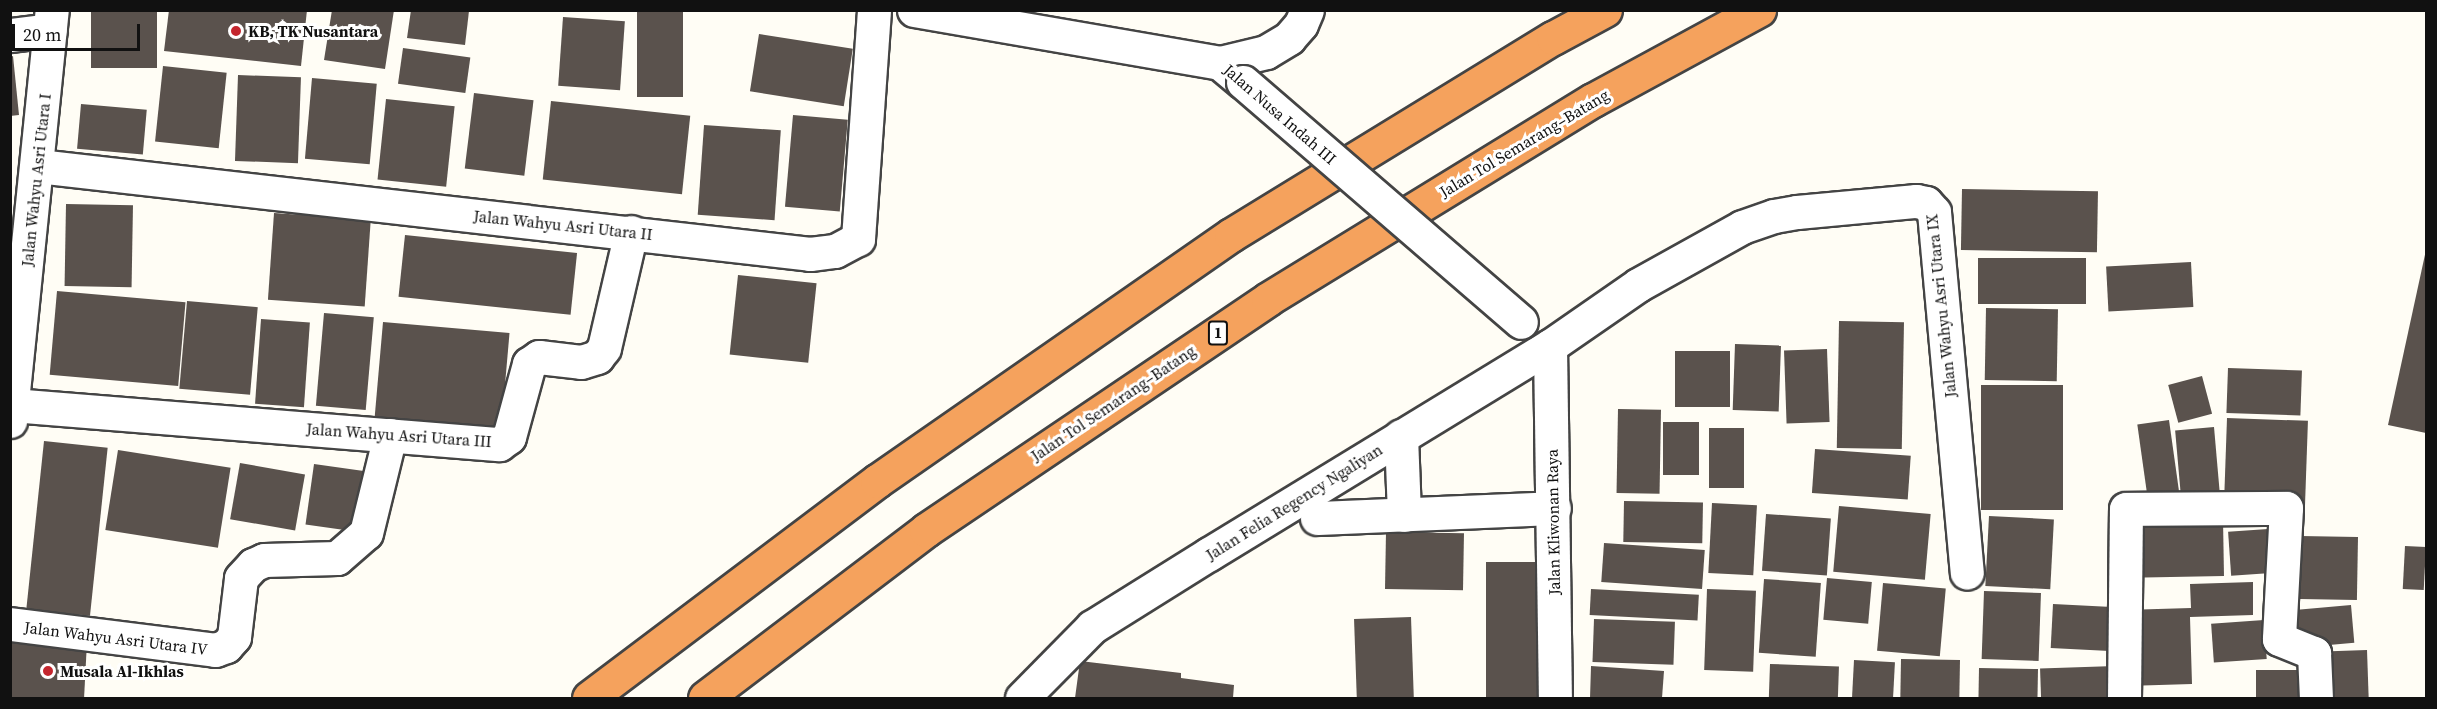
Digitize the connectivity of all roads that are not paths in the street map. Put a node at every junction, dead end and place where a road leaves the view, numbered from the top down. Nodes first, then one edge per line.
1 (874, 10) edge
2 (1307, 10) edge
3 (1605, 10) edge
4 (1759, 10) edge
5 (933, 11) edge
6 (51, 20) edge
7 (10, 34) edge
8 (1232, 72) junction
9 (38, 166) junction
10 (631, 232) junction
11 (1550, 346) junction
12 (11, 413) edge
13 (390, 435) junction
14 (1401, 436) junction
15 (1554, 508) junction
16 (1404, 515) junction
17 (1317, 518) dead end
18 (1967, 572) dead end
19 (13, 625) edge
20 (588, 699) edge
21 (705, 699) edge
22 (1022, 699) edge
23 (1555, 699) edge
24 (2124, 699) edge
25 (2316, 699) edge

1 - 10 street, Jalan Wahyu Asri Utara II
2 - 8 street
3 - 20 highway
4 - 21 highway, Jalan Tol Semarang–Batang / 1
5 - 8 street, Jalan Nusa Indah III
6 - 7 street
6 - 9 street, Jalan Wahyu Asri Utara I
8 - 11 street, Jalan Nusa Indah III, bridge
9 - 10 street, Jalan Wahyu Asri Utara II
9 - 12 street, Jalan Wahyu Asri Utara I
10 - 13 street, Jalan Wahyu Asri Utara III
11 - 14 street, Jalan Felia Regency Ngaliyan
11 - 15 street, Jalan Kliwonan Raya
11 - 18 street, Jalan Wahyu Asri Utara IX
12 - 13 street, Jalan Wahyu Asri Utara III
13 - 19 street, Jalan Wahyu Asri Utara IV
14 - 16 street
14 - 22 street, Jalan Felia Regency Ngaliyan
15 - 16 street
15 - 23 street, Jalan Kliwonan Raya
16 - 17 street
24 - 25 street

